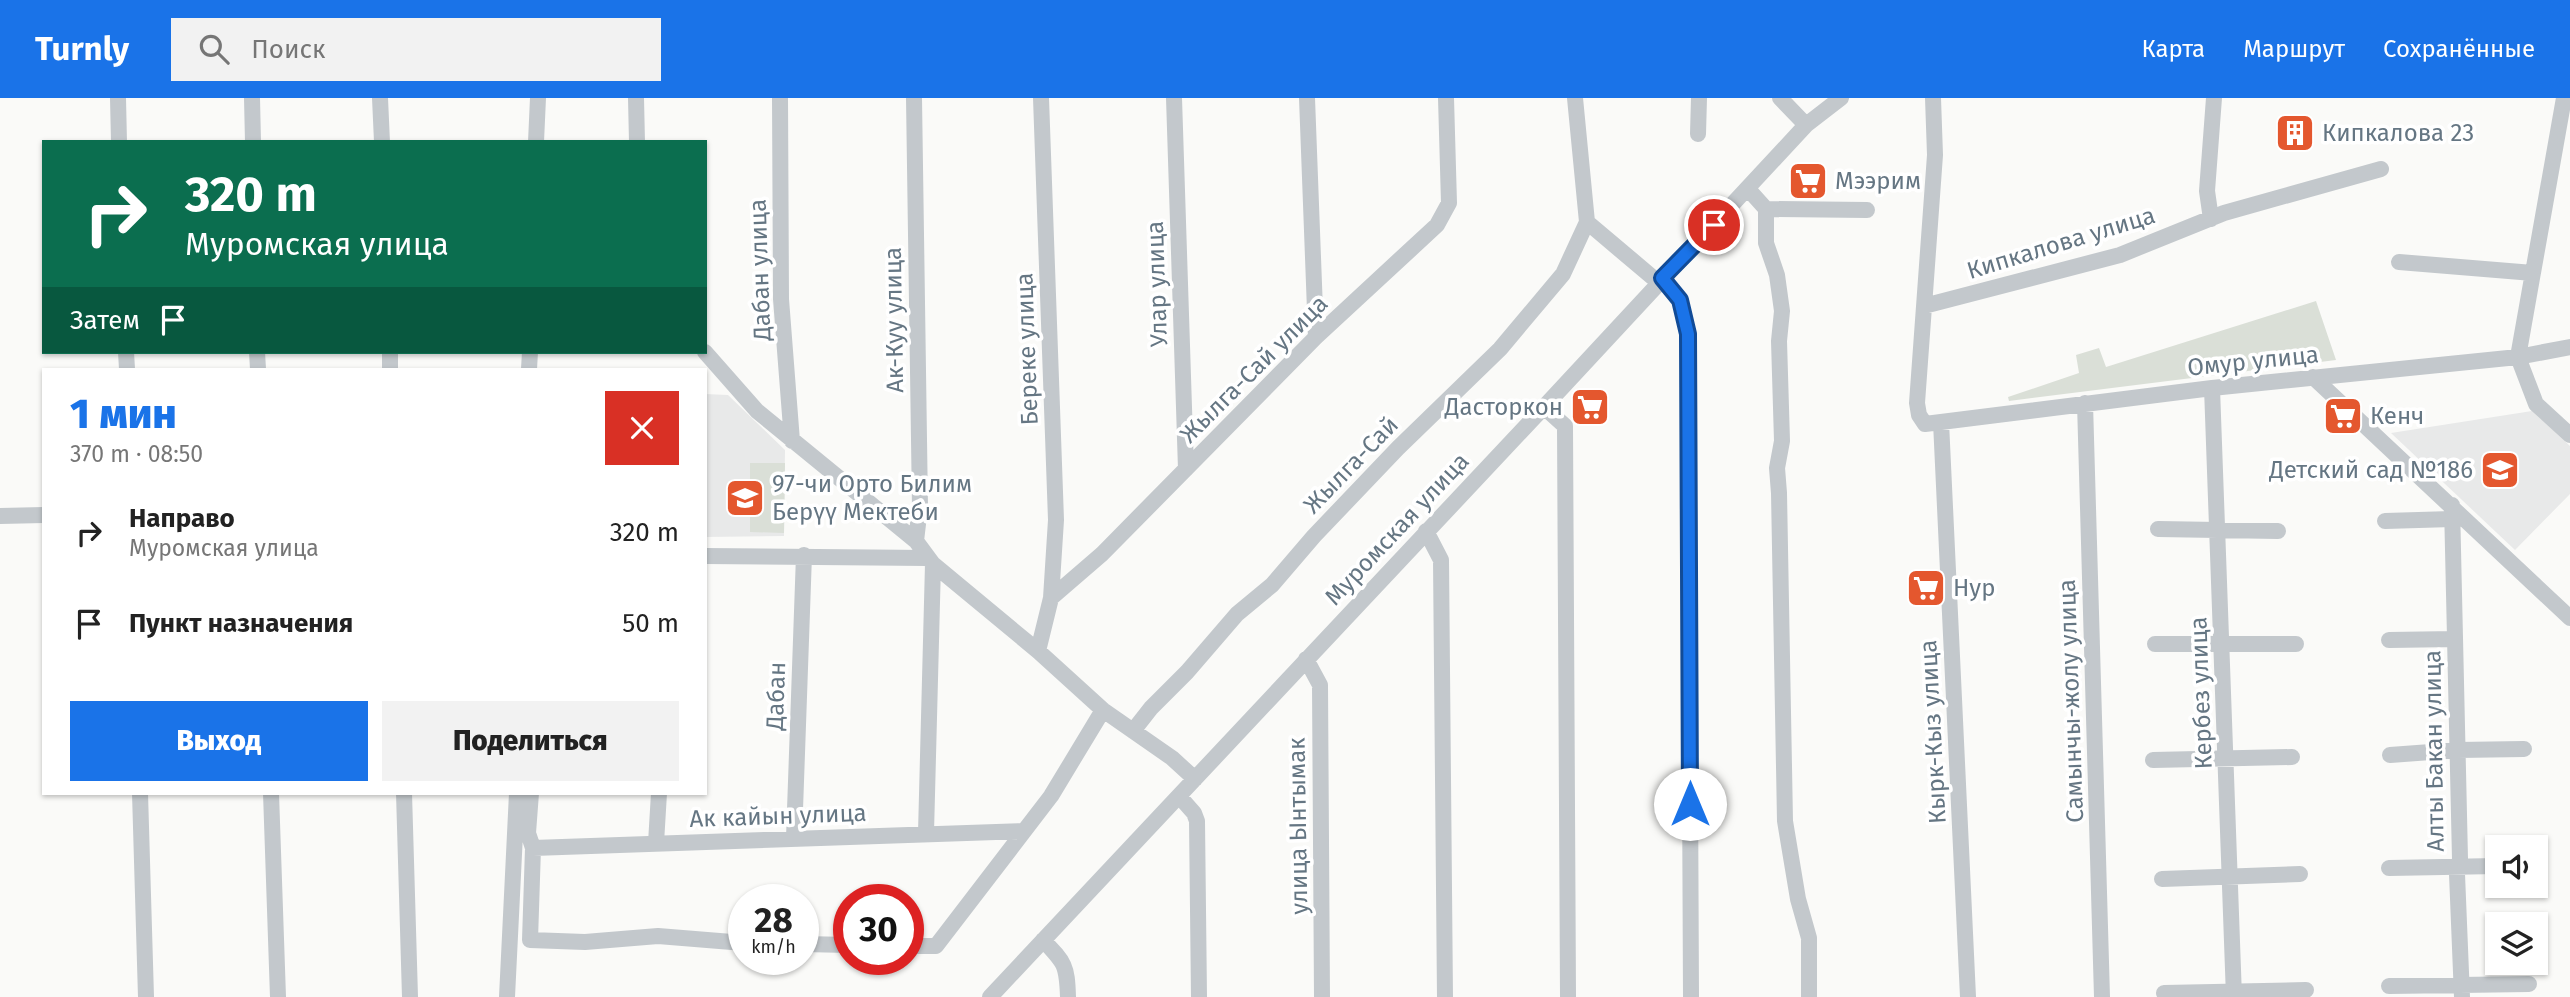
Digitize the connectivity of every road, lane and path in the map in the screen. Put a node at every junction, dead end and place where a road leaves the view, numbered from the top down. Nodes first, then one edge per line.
1 (117, 98) edge
2 (252, 98) edge
3 (380, 98) edge
4 (538, 98) edge
5 (636, 98) edge
6 (780, 98) edge
7 (914, 98) edge
8 (1041, 98) edge
9 (1174, 98) edge
10 (1307, 98) edge
11 (1446, 98) edge
12 (1575, 98) edge
13 (1699, 98) edge
14 (1780, 98) edge
15 (1840, 98) edge
16 (1933, 98) edge
17 (2214, 98) edge
18 (2564, 98) edge
19 (1806, 125) junction
20 (1698, 134) dead end
21 (119, 140) edge
22 (253, 140) edge
23 (382, 140) edge
24 (536, 140) edge
25 (637, 140) edge
26 (2381, 169) dead end
27 (1748, 189) junction
28 (1766, 209) junction
29 (1867, 210) dead end
30 (2211, 219) junction
31 (1587, 222) junction
32 (2399, 262) dead end
33 (2533, 273) junction
34 (1660, 280) junction
35 (1924, 306) junction
36 (1316, 337) junction
37 (2570, 347) edge
38 (707, 354) edge
39 (2518, 357) junction
40 (2313, 377) junction
41 (2211, 388) junction
42 (2085, 403) junction
43 (1544, 407) junction
44 (1941, 422) junction
45 (2570, 435) edge
46 (792, 441) junction
47 (1186, 469) junction
48 (2452, 512) junction
49 (42, 515) edge
50 (0, 516) edge
51 (2385, 521) dead end
52 (2158, 529) dead end
53 (1426, 531) junction
54 (2217, 531) junction
55 (2278, 531) dead end
56 (916, 541) junction
57 (804, 555) junction
58 (707, 556) edge
59 (930, 561) junction
60 (1051, 598) junction
61 (2570, 618) edge
62 (2455, 639) junction
63 (2389, 640) dead end
64 (2296, 644) dead end
65 (2155, 645) dead end
66 (2222, 645) junction
67 (1038, 651) junction
68 (1306, 659) junction
69 (1103, 710) junction
70 (1133, 731) junction
71 (2458, 750) junction
72 (2524, 750) dead end
73 (2390, 755) dead end
74 (2292, 757) dead end
75 (2226, 759) junction
76 (2153, 760) dead end
77 (1195, 779) junction
78 (140, 795) edge
79 (271, 795) edge
80 (404, 795) edge
81 (517, 795) edge
82 (531, 795) edge
83 (659, 795) edge
84 (1179, 796) junction
85 (1024, 831) junction
86 (926, 833) junction
87 (794, 838) junction
88 (656, 843) junction
89 (533, 848) junction
90 (2459, 866) junction
91 (2485, 866) edge
92 (2389, 868) dead end
93 (2300, 874) dead end
94 (2230, 877) junction
95 (2162, 879) dead end
96 (1043, 940) junction
97 (728, 942) edge
98 (924, 946) edge
99 (2529, 984) dead end
100 (2389, 986) dead end
101 (2306, 990) dead end
102 (2462, 990) edge
103 (2164, 993) dead end
104 (2234, 994) edge
105 (146, 997) edge
106 (278, 997) edge
107 (410, 997) edge
108 (506, 997) edge
109 (990, 997) edge
110 (1068, 997) edge
111 (1199, 997) edge
112 (1322, 997) edge
113 (1445, 997) edge
114 (1568, 997) edge
115 (1691, 997) edge
116 (1809, 997) edge
117 (1968, 997) edge
118 (2102, 997) edge

1 - 21 street
2 - 22 street
3 - 23 street
4 - 24 street
5 - 25 street
6 - 46 street, Дабан улица
7 - 56 street, Ак-Куу улица
8 - 60 street, Береке улица
9 - 47 street, Улар улица
10 - 36 street
11 - 36 street, Жылга-Сай улица
12 - 31 street
13 - 20 street
14 - 19 street
15 - 19 street, Муромская улица
16 - 35 street
17 - 30 street
18 - 33 street
19 - 27 street, Муромская улица
26 - 30 street, Кипкалова улица
27 - 28 street
27 - 34 street, Муромская улица
28 - 29 street
28 - 116 street
30 - 35 street, Кипкалова улица
31 - 34 street
31 - 70 street, Жылга-Сай
32 - 33 street
33 - 39 street
34 - 43 street, Муромская улица
34 - 115 street
35 - 44 street
36 - 47 street, Жылга-Сай улица
37 - 39 street, Омур улица
38 - 46 street
39 - 40 street, Омур улица
39 - 45 street
40 - 41 street, Омур улица
40 - 48 street
41 - 42 street, Омур улица
41 - 54 street, Кербез улица
42 - 44 street, Омур улица
42 - 118 street, Самынчы-жолу улица
43 - 53 street, Муромская улица
43 - 114 street
44 - 117 street, Кырк-Кыз улица
46 - 56 street
47 - 60 street, Жылга-Сай улица
48 - 51 street
48 - 61 street
48 - 62 street, Алты Бакан улица
49 - 50 street
52 - 54 street
53 - 68 street, Муромская улица
53 - 113 street
54 - 55 street
54 - 66 street, Кербез улица
56 - 59 street
57 - 58 street
57 - 59 street
57 - 87 street, Дабан
59 - 67 street
59 - 86 street
60 - 67 street
62 - 63 street
62 - 71 street, Алты Бакан улица
64 - 66 street
65 - 66 street
66 - 75 street, Кербез улица
67 - 69 street
68 - 77 street, Муромская улица
68 - 112 street, улица Ынтымак
69 - 70 street
69 - 85 street
70 - 77 street
71 - 72 street
71 - 73 street
71 - 90 street, Алты Бакан улица
74 - 75 street
75 - 76 street
75 - 94 street, Кербез улица
77 - 84 street, Муромская улица
78 - 105 street
79 - 106 street
80 - 107 street
81 - 108 street
82 - 89 street
83 - 88 street
84 - 96 street, Муромская улица
84 - 111 street
85 - 86 street, Ак кайын улица
85 - 98 street
86 - 87 street, Ак кайын улица
87 - 88 street, Ак кайын улица
88 - 89 street, Ак кайын улица
89 - 97 street
90 - 91 street
90 - 92 street
90 - 102 street, Алты Бакан улица
93 - 94 street
94 - 95 street
94 - 104 street, Кербез улица
96 - 109 street, Муромская улица
96 - 110 street
99 - 102 street
100 - 102 street
101 - 104 street
103 - 104 street

